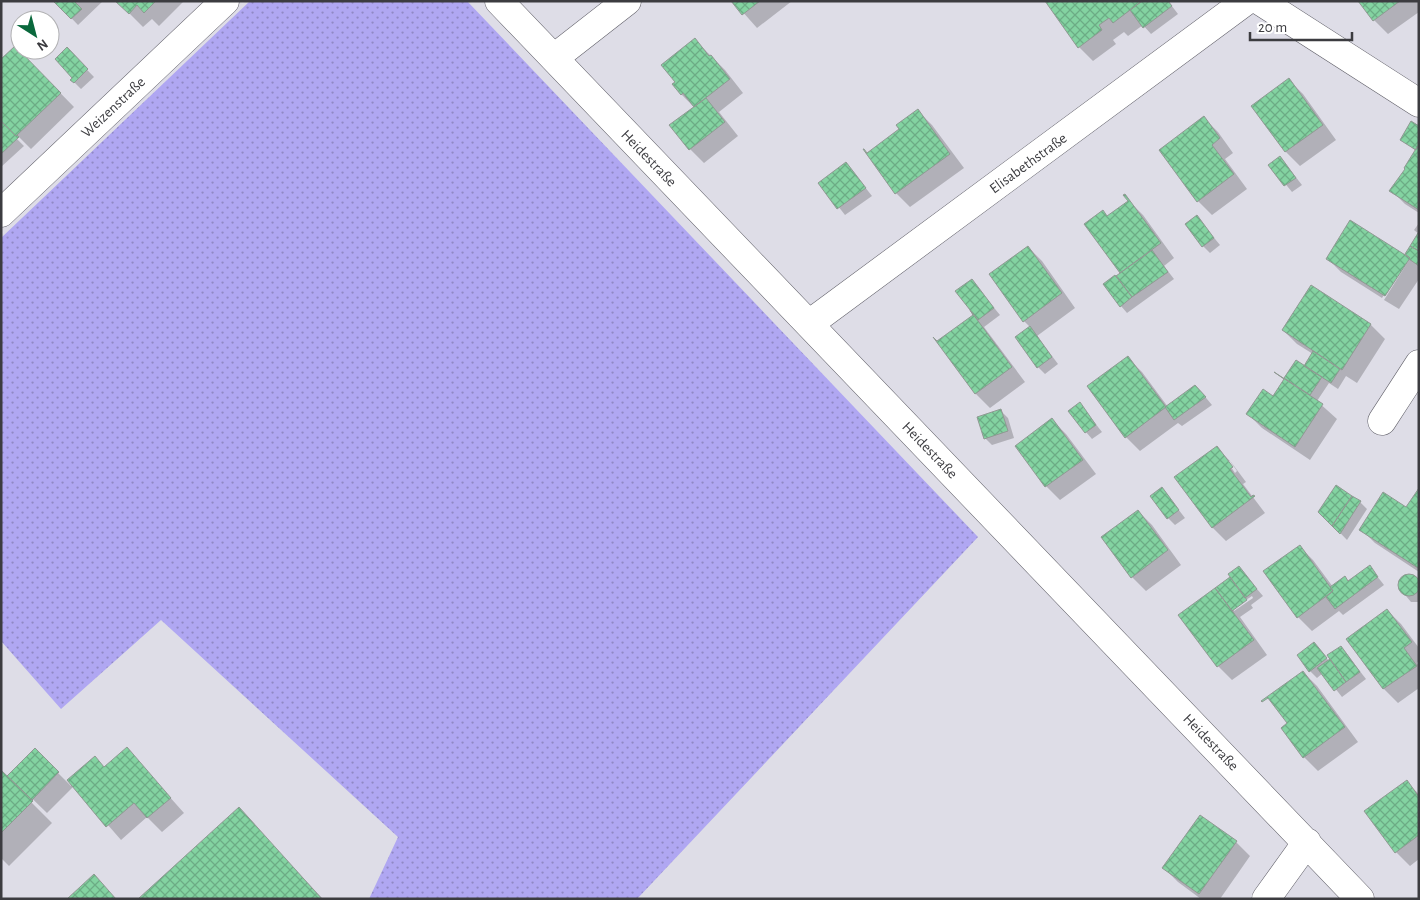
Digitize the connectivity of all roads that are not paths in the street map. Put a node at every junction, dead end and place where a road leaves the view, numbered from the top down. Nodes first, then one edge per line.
1 (225, 1) edge
2 (499, 1) edge
3 (627, 1) edge
4 (1246, 1) edge
5 (1260, 1) edge
6 (554, 58) junction
7 (1419, 103) edge
8 (1, 213) edge
9 (809, 324) junction
10 (1419, 364) edge
11 (1382, 421) dead end
12 (1307, 842) junction
13 (1266, 899) edge
14 (1360, 899) edge

1 - 8 street, Weizenstraße
2 - 6 street, Heidestraße
3 - 6 street
4 - 9 street, Elisabethstraße
5 - 7 street
6 - 9 street, Heidestraße
9 - 12 street, Heidestraße
10 - 11 street
12 - 13 street
12 - 14 street, Heidestraße

